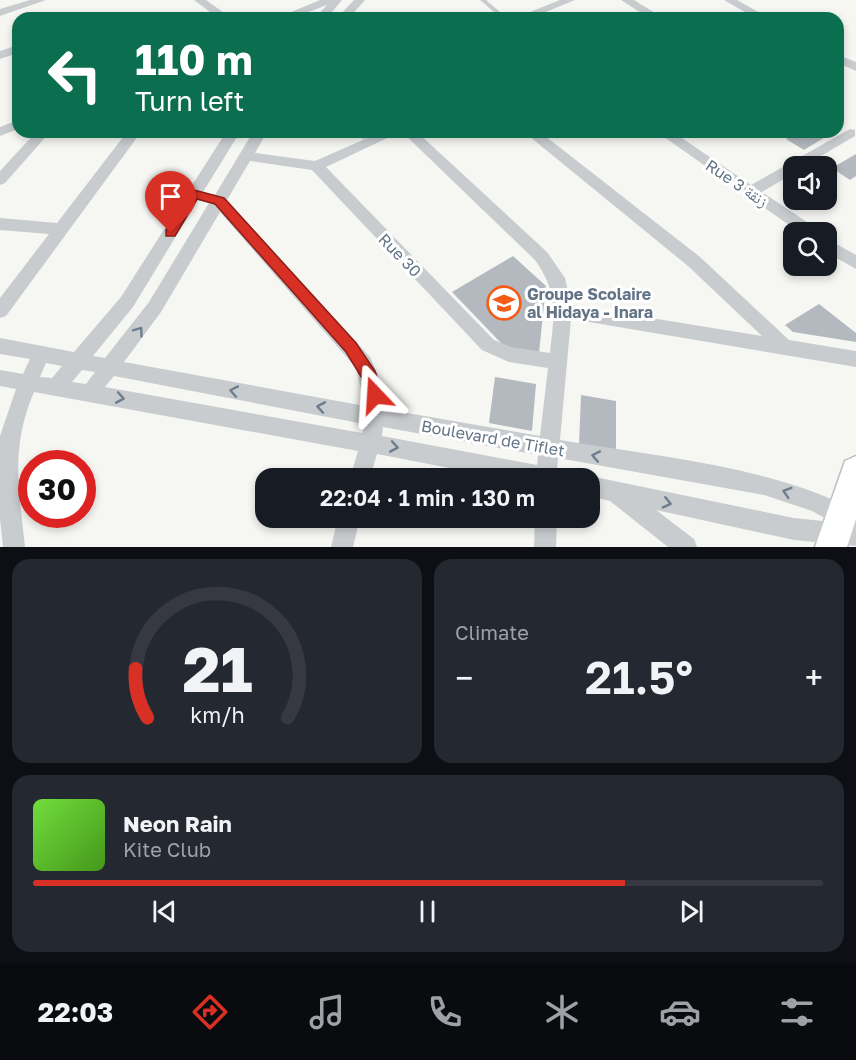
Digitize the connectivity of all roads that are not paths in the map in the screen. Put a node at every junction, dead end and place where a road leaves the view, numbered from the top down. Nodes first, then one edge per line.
1 (41, 0) edge
2 (199, 0) edge
3 (330, 0) edge
4 (337, 0) edge
5 (360, 0) edge
6 (483, 0) edge
7 (570, 0) edge
8 (627, 0) edge
9 (729, 0) edge
10 (216, 12) edge
11 (299, 12) edge
12 (326, 12) edge
13 (349, 12) edge
14 (497, 12) edge
15 (537, 12) edge
16 (647, 12) edge
17 (752, 12) edge
18 (0, 13) edge
19 (38, 138) edge
20 (129, 138) edge
21 (229, 138) edge
22 (256, 138) edge
23 (379, 138) edge
24 (415, 138) edge
25 (538, 138) edge
26 (672, 138) edge
27 (838, 138) edge
28 (246, 156) junction
29 (316, 166) junction
30 (0, 180) edge
31 (750, 192) junction
32 (194, 194) junction
33 (219, 201) junction
34 (795, 222) edge
35 (0, 224) edge
36 (61, 229) junction
37 (837, 251) edge
38 (856, 263) edge
39 (0, 311) edge
40 (563, 311) junction
41 (0, 346) edge
42 (784, 347) junction
43 (42, 353) junction
44 (80, 359) junction
45 (856, 359) edge
46 (556, 362) junction
47 (112, 366) junction
48 (0, 378) edge
49 (28, 382) junction
50 (56, 387) junction
51 (90, 393) junction
52 (376, 416) junction
53 (369, 443) junction
54 (547, 447) junction
55 (363, 468) edge
56 (497, 468) edge
57 (548, 468) edge
58 (856, 471) edge
59 (600, 488) edge
60 (613, 491) junction
61 (347, 528) edge
62 (546, 528) edge
63 (844, 530) edge
64 (14, 547) edge
65 (342, 547) edge
66 (546, 547) edge
67 (686, 547) edge

1 - 18 street
2 - 10 street
3 - 11 street
4 - 12 street
5 - 13 street
6 - 14 lane
7 - 15 street
8 - 16 street
9 - 17 street
19 - 30 street
20 - 36 street
21 - 32 street
22 - 28 street
23 - 29 street
24 - 40 street
25 - 42 street
26 - 31 street, Rue 3 زنقة
27 - 31 street
28 - 29 street
28 - 33 street
29 - 46 street, Rue 30
31 - 34 street, Rue 3 زنقة
32 - 33 street
32 - 44 street
47 -> 33 street
33 - 52 street
35 - 36 street
36 - 39 street
37 - 38 street
40 - 42 street
40 - 46 street
41 - 43 street, Boulevard de Tiflet
42 - 45 street
43 - 44 street, Boulevard de Tiflet
43 - 49 street
44 - 47 street, Boulevard de Tiflet
44 - 50 street
46 - 54 street
47 - 51 street
52 -> 47 street, Boulevard de Tiflet
48 - 49 street, Boulevard de Tiflet
49 - 50 street, Boulevard de Tiflet
49 - 64 street
50 - 51 street, Boulevard de Tiflet
51 -> 53 street, Boulevard de Tiflet
52 - 53 street
52 - 54 street, Boulevard de Tiflet
53 - 55 street
53 -> 56 street, Boulevard de Tiflet
54 - 57 street
63 -> 54 street, Boulevard de Tiflet
58 - 63 street
59 - 60 street
60 -> 63 street
60 - 67 street
61 - 65 street
62 - 66 street

